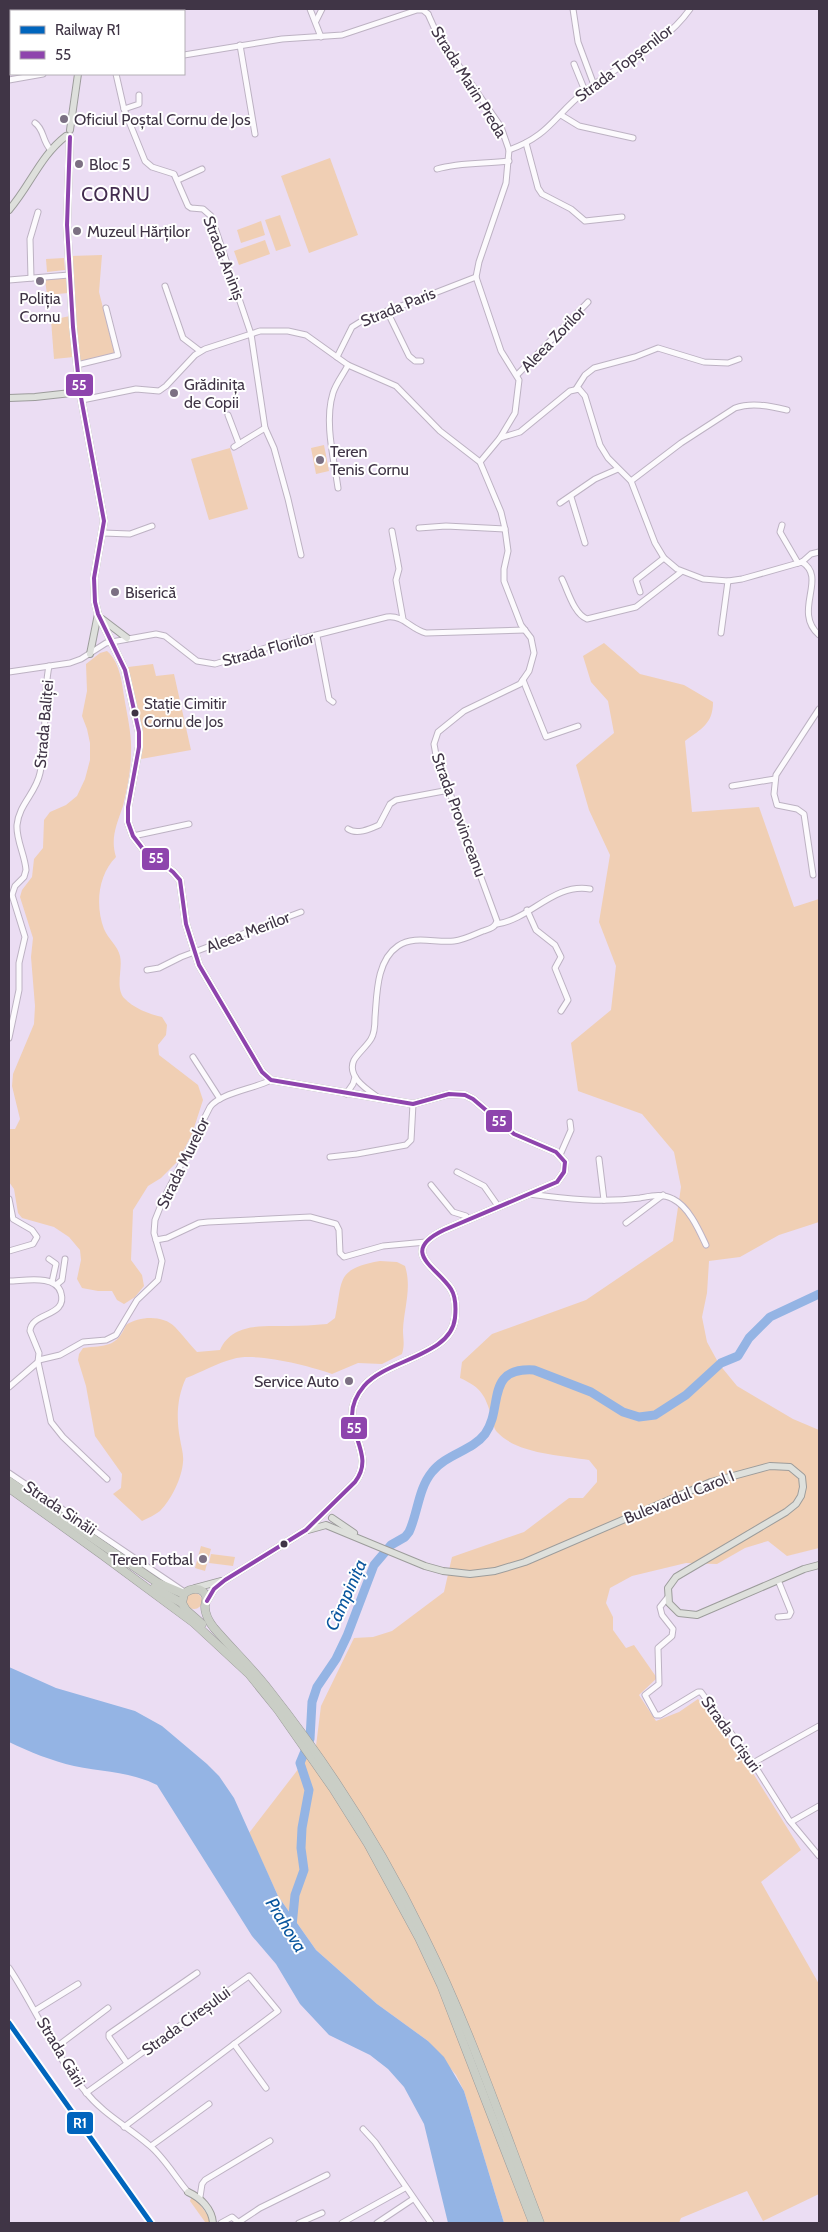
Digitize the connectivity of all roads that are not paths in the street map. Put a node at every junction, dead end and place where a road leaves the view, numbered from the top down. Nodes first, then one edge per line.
1 (310, 9) edge
2 (322, 9) edge
3 (433, 9) edge
4 (573, 9) edge
5 (690, 9) edge
6 (428, 14) junction
7 (316, 21) junction
8 (321, 37) junction
9 (240, 45) junction
10 (185, 55) edge
11 (574, 64) dead end
12 (37, 75) edge
13 (78, 75) edge
14 (116, 75) edge
15 (9, 80) edge
16 (594, 85) junction
17 (585, 91) junction
18 (139, 95) dead end
19 (124, 108) junction
20 (561, 115) junction
21 (35, 123) dead end
22 (68, 134) junction
23 (255, 134) dead end
24 (633, 138) dead end
25 (526, 143) junction
26 (50, 149) junction
27 (509, 150) junction
28 (509, 161) junction
29 (202, 169) dead end
30 (437, 169) dead end
31 (178, 180) junction
32 (9, 210) edge
33 (38, 212) dead end
34 (622, 217) dead end
35 (69, 275) junction
36 (476, 277) junction
37 (31, 278) junction
38 (9, 280) edge
39 (166, 286) dead end
40 (588, 302) dead end
41 (106, 308) dead end
42 (386, 311) junction
43 (251, 334) junction
44 (200, 351) junction
45 (337, 357) junction
46 (739, 359) dead end
47 (422, 360) dead end
48 (77, 365) junction
49 (348, 365) junction
50 (517, 376) junction
51 (576, 388) junction
52 (80, 392) junction
53 (9, 398) edge
54 (82, 400) junction
55 (786, 410) dead end
56 (228, 415) dead end
57 (265, 428) junction
58 (500, 438) junction
59 (480, 462) junction
60 (618, 469) junction
61 (631, 481) junction
62 (338, 488) dead end
63 (571, 496) junction
64 (560, 503) dead end
65 (782, 525) dead end
66 (152, 526) dead end
67 (419, 528) dead end
68 (506, 529) junction
69 (392, 531) dead end
70 (103, 533) junction
71 (585, 543) dead end
72 (819, 552) edge
73 (300, 555) dead end
74 (664, 558) junction
75 (800, 562) junction
76 (682, 572) junction
77 (562, 579) dead end
78 (728, 581) junction
79 (640, 592) dead end
80 (98, 614) junction
81 (403, 619) junction
82 (525, 630) junction
83 (721, 633) dead end
84 (819, 635) edge
85 (317, 636) junction
86 (126, 638) junction
87 (111, 641) junction
88 (90, 654) junction
89 (49, 666) junction
90 (9, 672) edge
91 (523, 680) junction
92 (333, 702) dead end
93 (819, 709) edge
94 (578, 726) dead end
95 (775, 780) junction
96 (732, 786) dead end
97 (449, 790) junction
98 (189, 824) dead end
99 (348, 829) dead end
100 (133, 836) junction
101 (813, 875) dead end
102 (590, 889) dead end
103 (526, 910) junction
104 (301, 912) dead end
105 (497, 924) junction
106 (194, 953) junction
107 (147, 970) dead end
108 (561, 1011) dead end
109 (9, 1038) edge
110 (193, 1056) dead end
111 (355, 1077) junction
112 (270, 1080) junction
113 (346, 1094) junction
114 (220, 1099) junction
115 (382, 1100) junction
116 (413, 1104) junction
117 (570, 1122) dead end
118 (560, 1155) junction
119 (330, 1156) dead end
120 (599, 1160) dead end
121 (457, 1172) dead end
122 (431, 1185) dead end
123 (528, 1194) junction
124 (663, 1195) junction
125 (9, 1199) edge
126 (604, 1200) junction
127 (498, 1206) junction
128 (468, 1220) junction
129 (626, 1223) dead end
130 (156, 1240) junction
131 (426, 1242) junction
132 (706, 1245) dead end
133 (9, 1251) edge
134 (49, 1259) dead end
135 (65, 1259) dead end
136 (9, 1281) edge
137 (54, 1283) junction
138 (38, 1361) junction
139 (9, 1387) edge
140 (9, 1473) edge
141 (107, 1479) dead end
142 (9, 1481) edge
143 (9, 1488) edge
144 (336, 1501) junction
145 (321, 1514) junction
146 (331, 1517) junction
147 (325, 1525) junction
148 (306, 1530) junction
149 (366, 1540) junction
150 (101, 1554) junction
151 (819, 1565) edge
152 (225, 1580) junction
153 (778, 1580) junction
154 (187, 1592) junction
155 (668, 1597) junction
156 (182, 1604) junction
157 (206, 1604) junction
158 (190, 1612) junction
159 (778, 1617) dead end
160 (255, 1680) junction
161 (819, 1726) edge
162 (296, 1731) junction
163 (753, 1762) junction
164 (324, 1771) junction
165 (819, 1806) edge
166 (791, 1822) junction
167 (819, 1856) edge
168 (9, 1968) edge
169 (197, 1973) dead end
170 (78, 1984) dead end
171 (108, 2008) dead end
172 (36, 2010) junction
173 (234, 2044) junction
174 (55, 2048) junction
175 (127, 2063) junction
176 (266, 2088) dead end
177 (86, 2093) junction
178 (210, 2104) dead end
179 (124, 2127) junction
180 (362, 2129) dead end
181 (270, 2142) dead end
182 (150, 2146) junction
183 (327, 2175) dead end
184 (405, 2188) junction
185 (188, 2192) joint
186 (200, 2197) junction
187 (413, 2199) junction
188 (322, 2213) dead end
189 (387, 2221) edge
190 (214, 2223) edge
191 (221, 2223) edge
192 (239, 2223) edge
193 (299, 2223) edge
194 (342, 2223) edge
195 (377, 2223) edge
196 (431, 2223) edge
197 (533, 2223) edge
198 (540, 2223) edge

1 - 7 street
2 - 7 street
3 - 6 street, Strada Marin Preda
4 - 16 street
5 - 16 street, Strada Topșenilor
6 - 8 street
6 - 27 street, Strada Marin Preda
7 - 8 street
8 - 9 street
9 - 10 street
9 - 23 street
11 - 17 street
12 - 15 street
13 - 22 main road
14 - 19 street
16 - 17 street, Strada Topșenilor
17 - 20 street, Strada Topșenilor
18 - 19 street
19 - 31 street
20 - 24 street
20 - 25 street, Strada Topșenilor
21 - 26 street
22 - 26 main road
22 - 35 main road
25 - 27 street, Strada Topșenilor
25 - 34 street
26 - 32 main road
27 - 28 street, Strada Marin Preda
28 - 30 street
28 - 36 street, Strada Marin Preda
29 - 31 street
31 - 43 street, Strada Aniniș
33 - 37 street
35 - 37 street
35 - 48 main road
36 - 42 street, Strada Paris
36 - 50 street
37 - 38 street
39 - 44 street
40 - 50 street, Aleea Zorilor
41 - 48 street
42 - 45 street, Strada Paris
42 - 47 street
43 - 44 street
43 - 45 street
43 - 57 street
44 - 54 street
45 - 49 street
46 - 51 street
48 - 52 main road
49 - 59 street
49 - 62 street
50 - 58 street
51 - 58 street
51 - 60 street
52 - 53 main road
52 - 54 main road
54 - 70 main road
55 - 61 street
56 - 57 street
57 - 73 street
58 - 59 street
59 - 68 street
60 - 61 street
60 - 63 street
61 - 74 street
63 - 64 street
63 - 71 street
65 - 75 street
66 - 70 street
67 - 68 street
68 - 82 street
69 - 81 street
70 - 80 main road
72 - 75 street
74 - 76 street
74 - 79 street
75 - 78 street
75 - 84 street
76 - 77 street
76 - 78 street
78 - 83 street
80 - 86 main road
80 - 87 main road
80 - 88 main road
81 - 82 street
81 - 85 street, Strada Florilor
82 - 91 street
85 - 86 street, Strada Florilor
85 - 92 street
86 - 87 street, Strada Florilor
87 - 88 street
87 - 100 main road
88 - 89 street
89 - 90 street
89 - 109 street, Strada Baliței
91 - 94 street
91 - 97 street, Strada Provinceanu
93 - 95 street
95 - 96 street
95 - 101 street
97 - 99 street
97 - 105 street, Strada Provinceanu
98 - 100 street
100 - 106 main road
102 - 103 street
103 - 105 street
103 - 108 street
104 - 106 street, Aleea Merilor
105 - 111 street
106 - 107 street, Aleea Merilor
106 - 112 main road
110 - 114 street
111 - 113 street
111 - 115 street
112 - 113 main road
112 - 114 street
113 - 115 main road
114 - 130 street, Strada Murelor
115 - 116 main road
116 - 118 main road
116 - 119 street
117 - 118 street
118 - 123 main road
120 - 126 street
121 - 127 street
122 - 128 street
123 - 126 street
123 - 127 main road
124 - 126 street
124 - 129 street
124 - 132 street
125 - 133 street
127 - 128 main road
128 - 131 main road
130 - 131 street
130 - 138 street, Strada Murelor
131 - 144 main road
134 - 137 street
135 - 137 street
136 - 137 street
137 - 138 street
138 - 139 street
138 - 141 street
140 - 154 street, Strada Sinăii
142 - 154 highway
143 - 150 highway
144 - 145 main road
144 - 146 main road
145 - 146 main road
145 - 147 main road
145 - 148 main road
146 - 147 main road
146 - 149 main road
147 - 148 main road
147 - 149 main road
148 - 152 main road
149 - 155 main road, Bulevardul Carol I
150 - 156 highway
150 - 160 highway
151 - 153 main road
152 - 154 main road
152 - 157 main road
153 - 155 main road
153 - 159 street
154 - 156 highway
154 - 157 highway
155 - 163 street, Strada Crișuri
156 - 158 highway
157 - 158 highway
157 - 162 highway
158 - 160 highway
160 - 162 highway
161 - 163 street
162 - 164 highway
163 - 166 street, Strada Crișuri
164 - 197 highway
164 - 198 highway
165 - 166 street
166 - 167 street, Strada Crișuri
168 - 172 street, Strada Gării
169 - 175 street
170 - 172 street
171 - 174 street
172 - 174 street, Strada Gării
173 - 175 street, Strada Cireșului
173 - 176 street
173 - 179 street
174 - 177 street, Strada Gării
175 - 177 street, Strada Cireșului
177 - 179 street, Strada Gării
178 - 182 street
179 - 182 street, Strada Gării
180 - 184 street
181 - 186 street
182 - 185 street, Strada Gării
183 - 192 street
184 - 187 street
184 - 194 street
185 - 186 main road, Strada Gării
186 - 190 main road
187 - 189 street
187 - 196 street
188 - 193 street
189 - 195 street
191 - 192 street

